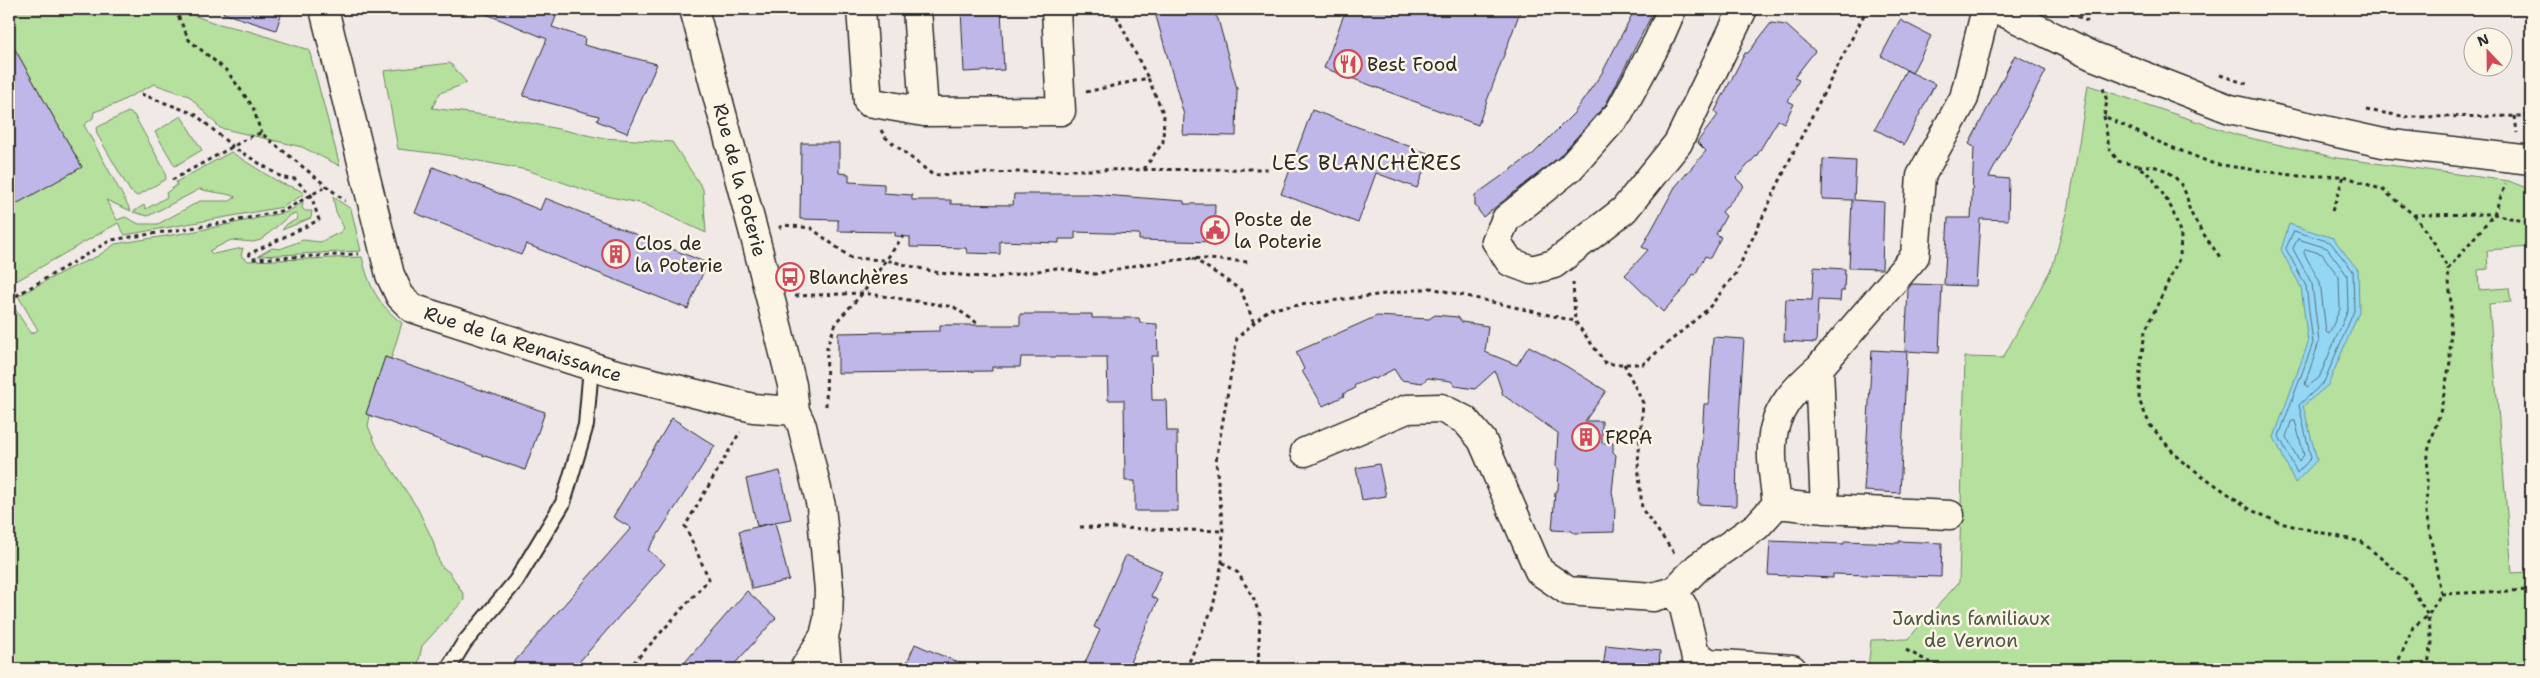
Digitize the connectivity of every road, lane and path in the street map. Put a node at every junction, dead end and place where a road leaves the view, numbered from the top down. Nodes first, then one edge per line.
1 (175, 9) edge
2 (324, 9) edge
3 (694, 9) edge
4 (861, 9) edge
5 (917, 9) edge
6 (1056, 9) edge
7 (1113, 9) edge
8 (1672, 9) edge
9 (1743, 9) edge
10 (1866, 9) edge
11 (1986, 9) edge
12 (1997, 9) edge
13 (2063, 9) edge
14 (2093, 56) junction
15 (2210, 72) dead end
16 (1148, 78) junction
17 (2258, 87) dead end
18 (141, 94) dead end
19 (1060, 98) junction
20 (868, 102) junction
21 (2365, 110) dead end
22 (924, 112) junction
23 (2104, 116) junction
24 (2515, 116) junction
25 (2531, 116) edge
26 (261, 133) junction
27 (233, 147) junction
28 (2525, 150) edge
29 (2138, 166) junction
30 (1268, 169) dead end
31 (1144, 170) junction
32 (2344, 176) junction
33 (172, 180) dead end
34 (2507, 182) dead end
35 (325, 187) junction
36 (311, 195) junction
37 (347, 202) dead end
38 (2332, 211) dead end
39 (2494, 214) junction
40 (2414, 215) junction
41 (2531, 224) edge
42 (903, 236) dead end
43 (757, 245) junction
44 (1571, 251) junction
45 (364, 254) dead end
46 (2220, 256) dead end
47 (1192, 258) junction
48 (886, 260) junction
49 (1249, 262) dead end
50 (2448, 269) junction
51 (863, 293) junction
52 (770, 296) junction
53 (9, 300) edge
54 (1575, 321) junction
55 (1254, 323) junction
56 (980, 325) dead end
57 (1624, 364) junction
58 (591, 366) junction
59 (1819, 368) junction
60 (826, 406) dead end
61 (796, 411) junction
62 (741, 430) dead end
63 (1305, 452) dead end
64 (1777, 504) junction
65 (1824, 509) junction
66 (1950, 515) dead end
67 (1080, 527) dead end
68 (1223, 531) junction
69 (1222, 562) junction
70 (1682, 582) junction
71 (2531, 590) edge
72 (2441, 594) junction
73 (2428, 616) junction
74 (824, 636) junction
75 (1906, 650) dead end
76 (448, 669) edge
77 (628, 669) edge
78 (804, 669) edge
79 (828, 669) edge
80 (1186, 669) edge
81 (1258, 669) edge
82 (1792, 669) edge
83 (1943, 669) edge
84 (2394, 669) edge
85 (2427, 669) edge

1 - 26 path
2 - 58 street, Rue de la Renaissance
3 - 43 street, Rue de la Poterie
4 - 20 street
5 - 22 street
6 - 19 street
7 - 16 path
8 - 44 street
9 - 44 street
10 - 57 path
11 - 59 street
12 - 14 street
13 - 14 path
14 - 23 path
14 - 28 street
15 - 17 path
16 - 19 path
16 - 31 path
18 - 27 path
19 - 22 street
20 - 22 street
20 - 31 path
21 - 24 path
23 - 29 path
23 - 32 path
24 - 25 path
24 - 28 path
26 - 27 path
26 - 35 path
27 - 33 path
27 - 36 path
29 - 46 path
29 - 73 path
30 - 31 path
32 - 38 path
32 - 40 path
34 - 39 path
35 - 36 path
35 - 37 path
36 - 45 path
36 - 53 path
39 - 40 path
39 - 41 path
39 - 50 path
40 - 50 path
42 - 48 path
43 - 48 path
43 - 52 street, Rue de la Poterie
44 - 54 path
47 - 48 path
47 - 49 path
47 - 55 path
48 - 51 path
50 - 72 path
51 - 52 path
51 - 56 path
51 - 60 path
52 - 61 street, Rue de la Poterie
54 - 55 path
54 - 57 path
55 - 68 path
57 - 70 path
58 - 61 street, Rue de la Renaissance
58 - 76 lane
59 - 64 street
59 - 65 street
61 - 74 street, Rue de la Poterie
62 - 77 path
63 - 70 street
64 - 65 street
64 - 70 street
65 - 66 street
67 - 68 path
68 - 69 path
69 - 80 path
69 - 81 path
70 - 82 street
71 - 72 path
72 - 73 path
73 - 84 path
73 - 85 path
74 - 78 street
74 - 79 street
75 - 83 path

